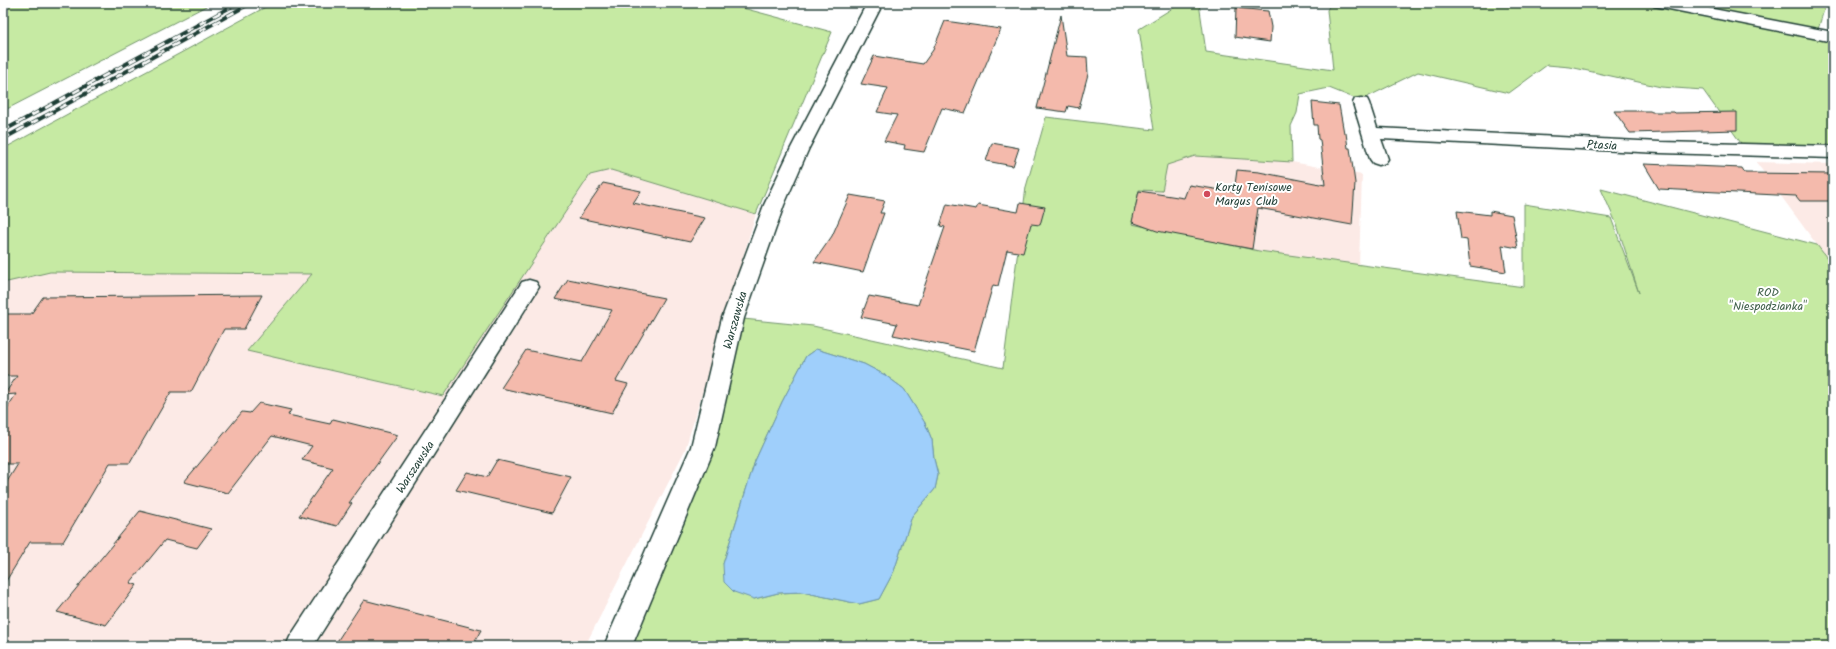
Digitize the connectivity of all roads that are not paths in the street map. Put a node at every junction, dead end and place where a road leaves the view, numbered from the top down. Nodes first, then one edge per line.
1 (875, 3) edge
2 (1659, 3) edge
3 (1833, 37) edge
4 (1361, 103) dead end
5 (1371, 133) junction
6 (1833, 152) edge
7 (1379, 159) dead end
8 (529, 287) dead end
9 (299, 646) edge
10 (618, 646) edge

1 - 10 street, Warszawska
2 - 3 street
4 - 5 street
5 - 6 street, Ptasia
5 - 7 street
8 - 9 street, Warszawska

